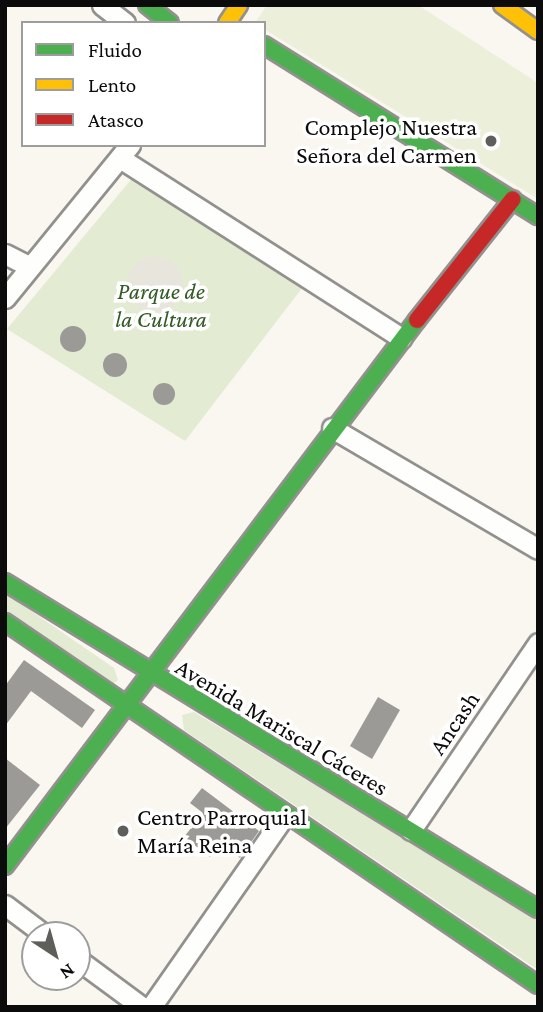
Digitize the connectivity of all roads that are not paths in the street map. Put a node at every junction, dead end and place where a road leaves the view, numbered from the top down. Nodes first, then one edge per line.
1 (103, 5) edge
2 (147, 5) edge
3 (239, 5) edge
4 (507, 7) edge
5 (123, 21) edge
6 (167, 21) edge
7 (228, 21) edge
8 (538, 31) edge
9 (266, 46) edge
10 (125, 152) edge
11 (513, 200) junction
12 (538, 216) edge
13 (5, 254) edge
14 (30, 267) junction
15 (5, 298) edge
16 (401, 338) junction
17 (332, 428) junction
18 (538, 550) edge
19 (5, 582) edge
20 (5, 622) edge
21 (536, 650) edge
22 (147, 673) junction
23 (126, 707) junction
24 (284, 816) junction
25 (411, 830) junction
26 (5, 866) edge
27 (5, 905) edge
28 (538, 909) edge
29 (26, 921) edge
30 (91, 969) edge
31 (538, 985) edge
32 (142, 1007) edge
33 (151, 1007) edge

1 - 5 street
2 - 6 street
3 - 7 street
4 - 8 street
9 - 11 street
10 - 14 street
10 - 16 street
11 - 12 street
11 - 16 street
13 - 14 street
14 - 15 street
16 - 17 street
17 - 18 street
17 - 22 street
19 - 22 street, Avenida Mariscal Cáceres
20 - 23 street
21 - 25 street, Ancash
22 - 23 street
22 - 25 street, Avenida Mariscal Cáceres
23 - 24 street
23 - 26 street
24 - 31 street
24 - 33 street
25 - 28 street, Avenida Mariscal Cáceres
27 - 29 street
30 - 32 street

